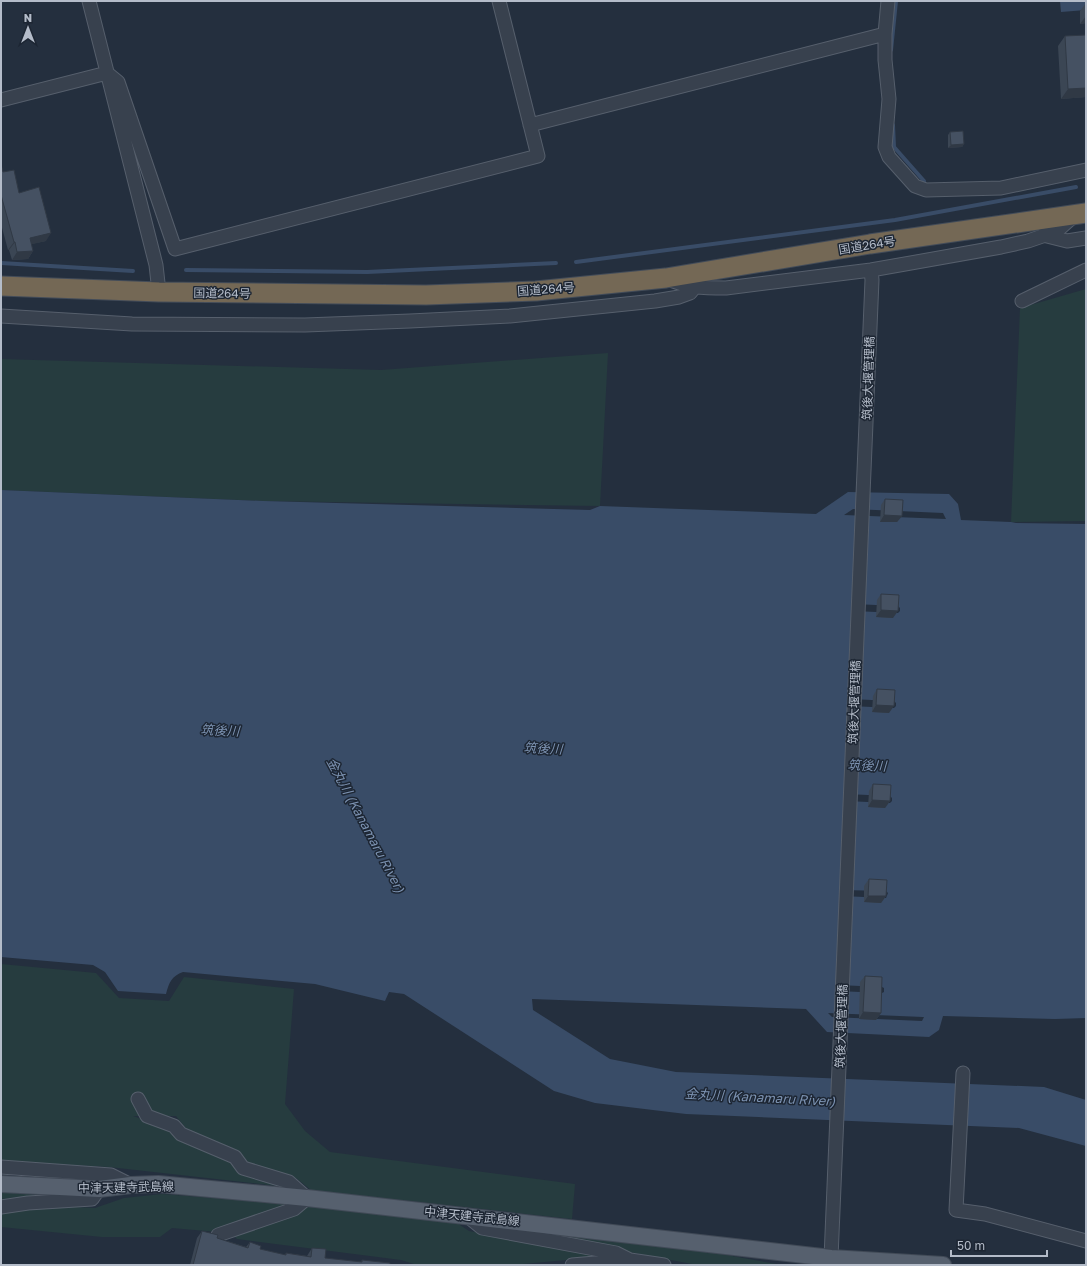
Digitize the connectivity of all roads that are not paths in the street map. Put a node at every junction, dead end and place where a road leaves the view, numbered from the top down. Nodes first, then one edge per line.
1 (89, 1) edge
2 (499, 1) edge
3 (888, 1) edge
4 (885, 34) junction
5 (107, 73) junction
6 (1, 100) edge
7 (530, 125) junction
8 (1086, 170) edge
9 (1082, 213) edge
10 (1043, 235) junction
11 (1086, 238) edge
12 (1086, 270) edge
13 (872, 275) junction
14 (666, 278) junction
15 (1, 286) edge
16 (696, 287) junction
17 (159, 292) junction
18 (1022, 301) dead end
19 (1, 316) edge
20 (963, 1074) dead end
21 (138, 1099) dead end
22 (1, 1166) edge
23 (1, 1184) edge
24 (131, 1185) junction
25 (99, 1190) junction
26 (307, 1198) junction
27 (1, 1207) edge
28 (466, 1215) junction
29 (218, 1235) edge
30 (1086, 1241) edge
31 (832, 1251) junction
32 (630, 1260) junction
33 (572, 1265) edge
34 (664, 1265) edge
35 (943, 1265) edge

1 - 5 street
2 - 7 street
3 - 4 street
4 - 7 street
4 - 8 street
5 - 6 street
5 - 7 street
5 - 17 street
9 - 10 street
9 - 14 highway, 国道264号
10 - 11 street
10 - 13 street
12 - 18 street
13 - 16 street
13 - 31 street, 筑後大堰管理橋
14 - 16 street
14 - 17 highway, 国道264号
15 - 17 highway, 国道264号
16 - 19 street
20 - 30 street
21 - 26 street
22 - 24 street
23 - 25 main road, 中津天建寺武島線
24 - 25 main road, 中津天建寺武島線
24 - 26 main road, 中津天建寺武島線
25 - 27 street
26 - 28 main road, 中津天建寺武島線
26 - 29 street
28 - 31 main road, 中津天建寺武島線
28 - 32 street
31 - 35 main road, 中津天建寺武島線
32 - 33 street
32 - 34 street

